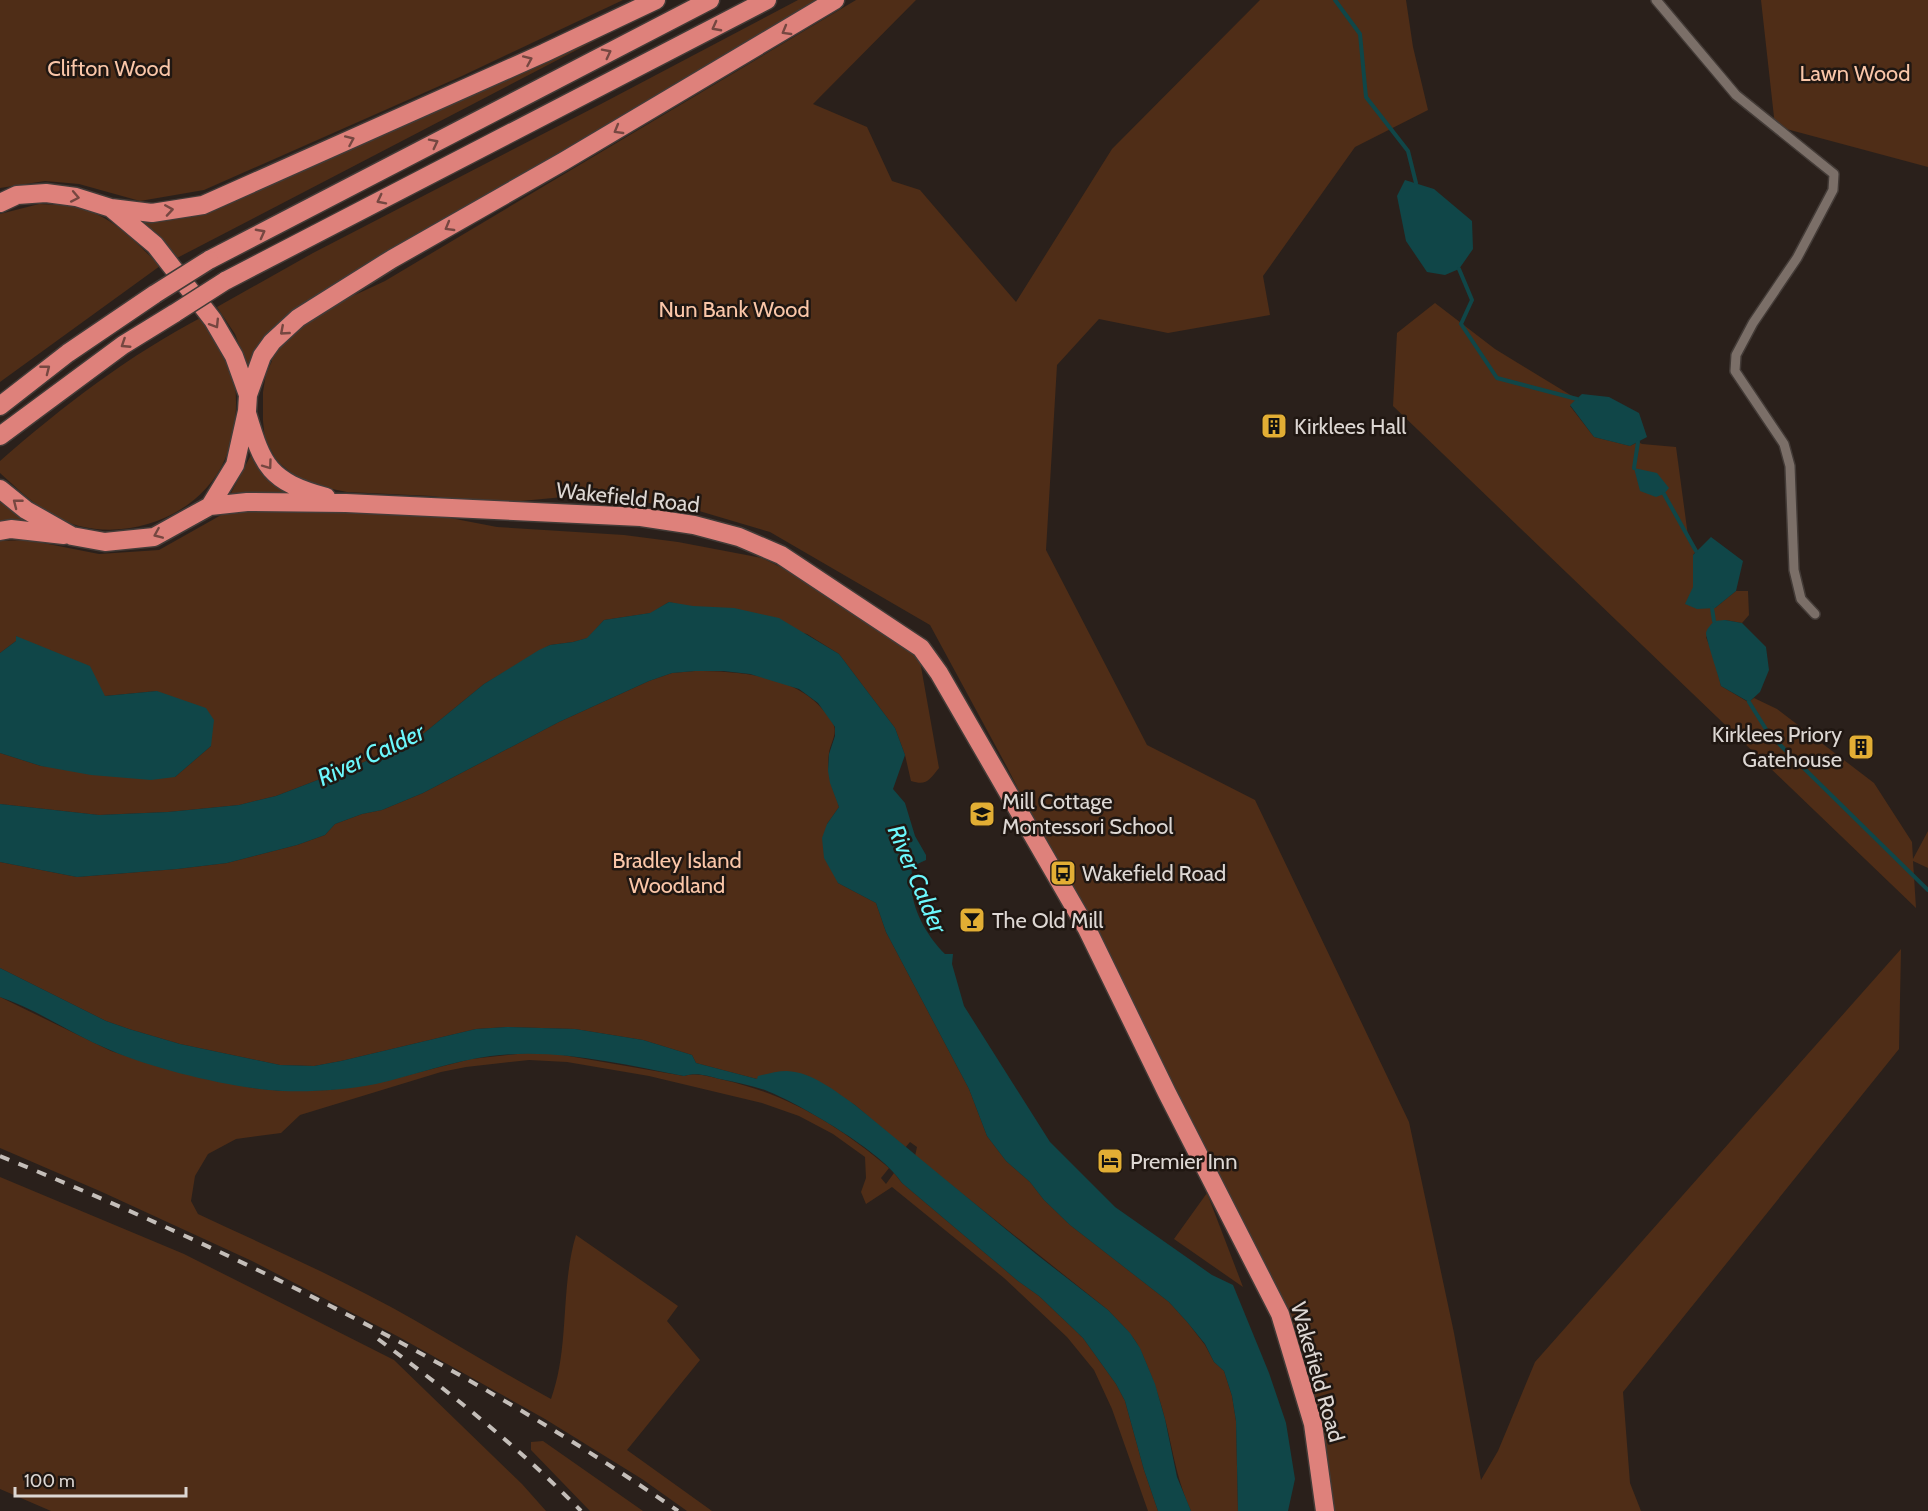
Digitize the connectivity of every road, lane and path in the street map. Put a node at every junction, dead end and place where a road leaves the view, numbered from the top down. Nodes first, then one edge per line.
1 (656, 0) edge
2 (711, 0) edge
3 (767, 0) edge
4 (835, 0) edge
5 (1656, 0) edge
6 (0, 203) edge
7 (111, 208) junction
8 (247, 403) junction
9 (0, 406) edge
10 (0, 436) edge
11 (0, 489) edge
12 (345, 502) junction
13 (210, 506) junction
14 (0, 531) edge
15 (72, 536) junction
16 (1815, 615) dead end
17 (1325, 1511) edge

7 -> 1 highway
9 -> 2 highway, bridge
3 -> 10 highway, bridge
4 -> 8 highway
5 - 16 street
6 -> 7 highway
7 -> 8 highway, Wakefield Road
8 -> 12 highway, Wakefield Road
8 - 13 highway
15 -> 11 highway
12 - 13 highway, Wakefield Road
12 - 17 highway, Wakefield Road
13 -> 15 highway
14 - 15 highway

